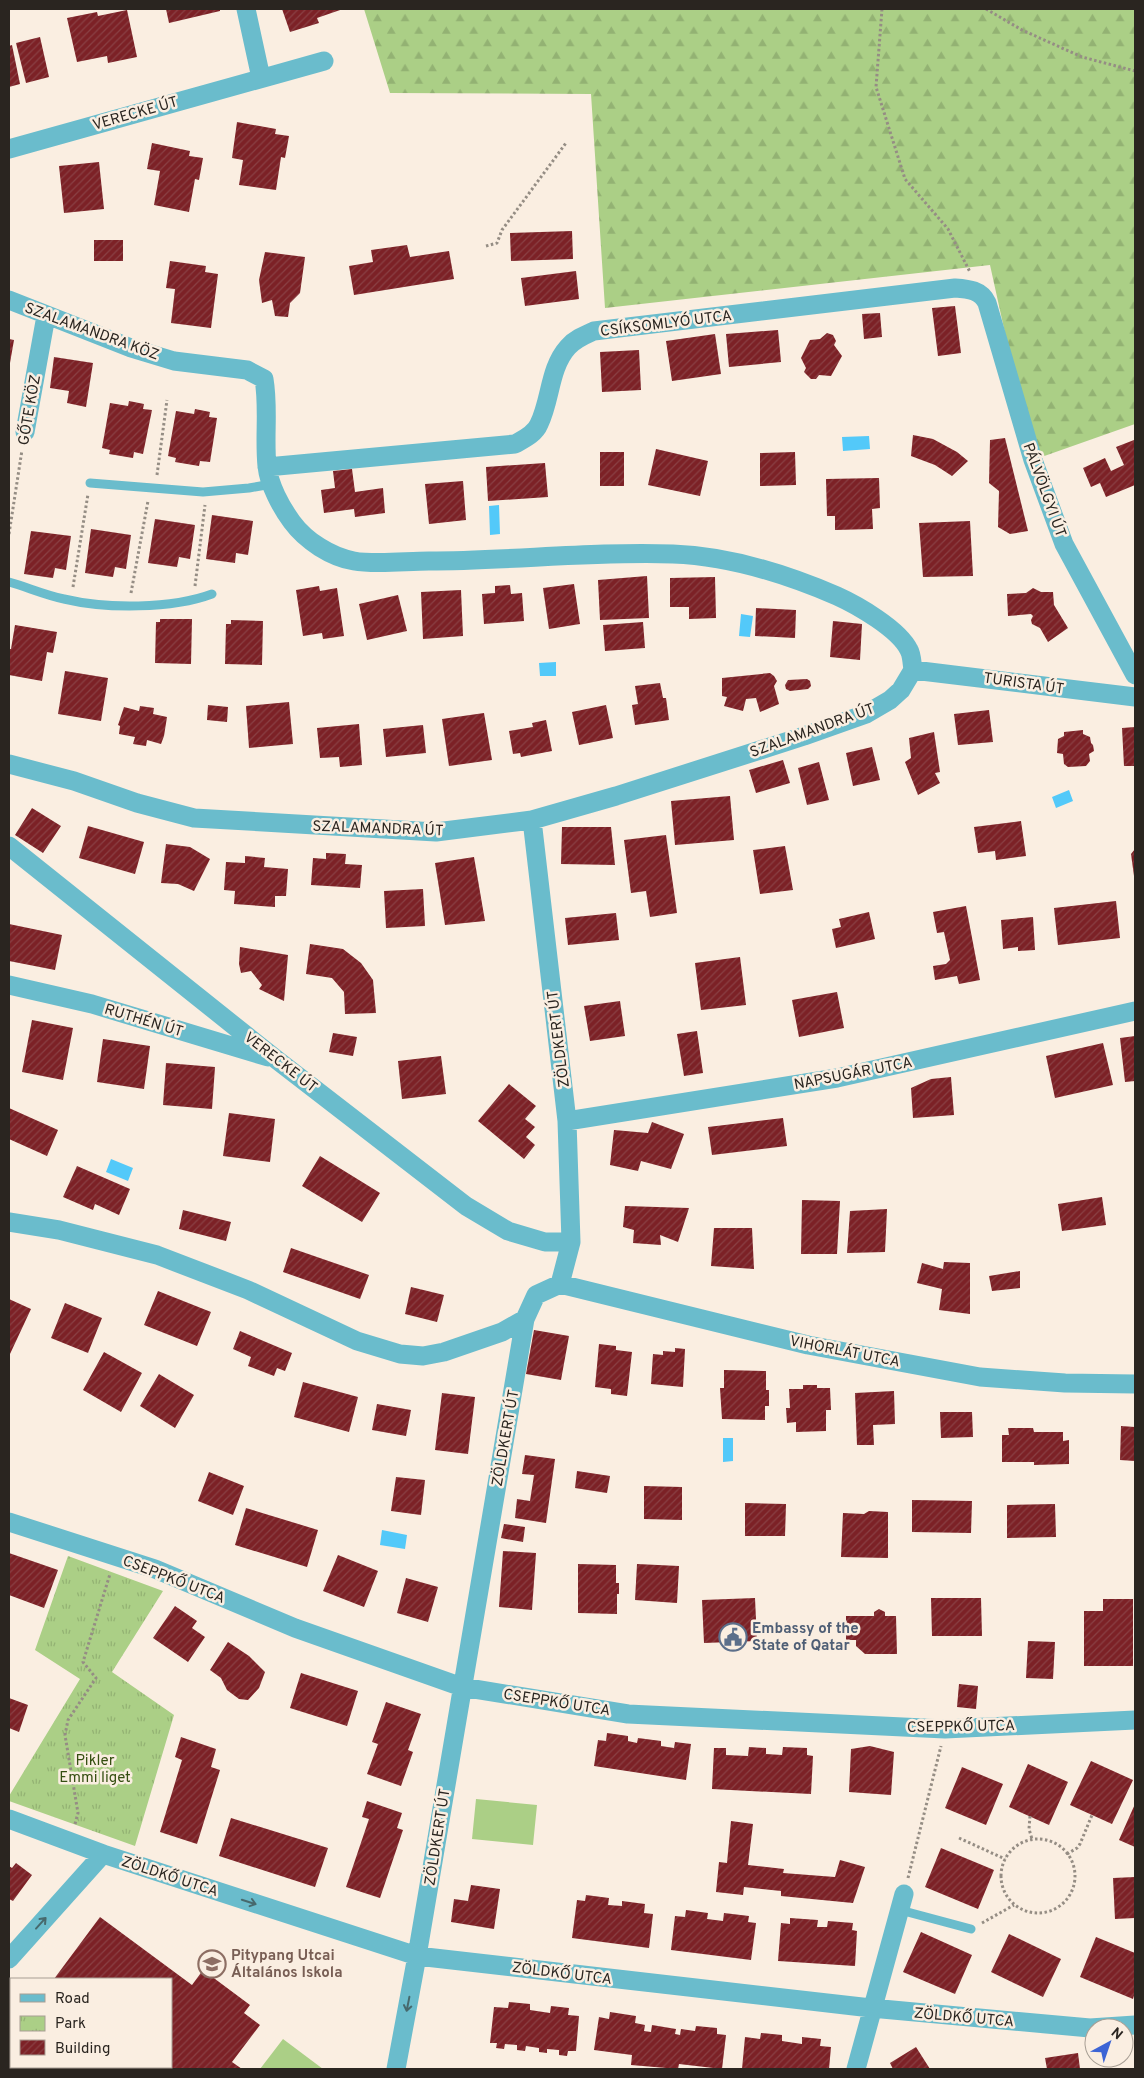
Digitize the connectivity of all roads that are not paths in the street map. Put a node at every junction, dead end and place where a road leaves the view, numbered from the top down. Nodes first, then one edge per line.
1 (246, 9) edge
2 (324, 62) dead end
3 (262, 78) junction
4 (9, 149) edge
5 (980, 294) joint
6 (9, 300) edge
7 (46, 316) junction
8 (25, 432) road end
9 (269, 476) junction
10 (90, 483) road end
11 (9, 582) edge
12 (212, 594) dead end
13 (913, 670) junction
14 (1135, 675) edge
15 (1135, 698) edge
16 (9, 764) edge
17 (532, 820) junction
18 (9, 846) edge
19 (9, 985) edge
20 (1135, 1012) edge
21 (277, 1060) junction
22 (567, 1121) junction
23 (9, 1222) edge
24 (571, 1242) junction
25 (560, 1284) junction
26 (525, 1319) junction
27 (1135, 1384) edge
28 (9, 1522) edge
29 (462, 1687) junction
30 (1135, 1720) edge
31 (9, 1819) edge
32 (103, 1854) junction
33 (903, 1896) joint
34 (971, 1929) road end
35 (417, 1956) junction
36 (9, 1959) edge
37 (871, 2008) junction
38 (1135, 2025) edge
39 (396, 2069) edge
40 (856, 2069) edge

1 - 3 street
2 - 3 street, VERECKE ÚT
3 - 4 street, VERECKE ÚT
5 - 9 street, CSÍKSOMLYÓ UTCA
5 - 14 street, PÁLVÖLGYI ÚT
6 - 7 street, SZALAMANDRA KÖZ
7 - 8 street, GŐTE KÖZ
7 - 9 street, SZALAMANDRA KÖZ
9 - 10 lane
9 - 13 street
11 - 12 lane
13 - 15 street, TURISTA ÚT
13 - 17 street, SZALAMANDRA ÚT
16 - 17 street, SZALAMANDRA ÚT
17 - 22 street, ZÖLDKERT ÚT
18 - 21 street, VERECKE ÚT
19 - 21 street, RUTHÉN ÚT
20 - 22 street, NAPSUGÁR UTCA
21 - 24 street, VERECKE ÚT
22 - 24 street, ZÖLDKERT ÚT
23 - 26 street
24 - 25 street, ZÖLDKERT ÚT
25 - 26 street, ZÖLDKERT ÚT
25 - 27 street, VIHORLÁT UTCA
26 - 29 street, ZÖLDKERT ÚT
28 - 29 street, CSEPPKŐ UTCA
29 - 30 street, CSEPPKŐ UTCA
29 - 35 street, ZÖLDKERT ÚT
31 - 32 street, ZÖLDKŐ UTCA
32 -> 35 street, ZÖLDKŐ UTCA
36 -> 32 street
33 - 34 lane
33 - 37 street
35 - 37 street, ZÖLDKŐ UTCA
35 -> 39 street, ZÖLDKERT ÚT
37 - 38 street, ZÖLDKŐ UTCA
37 - 40 street

